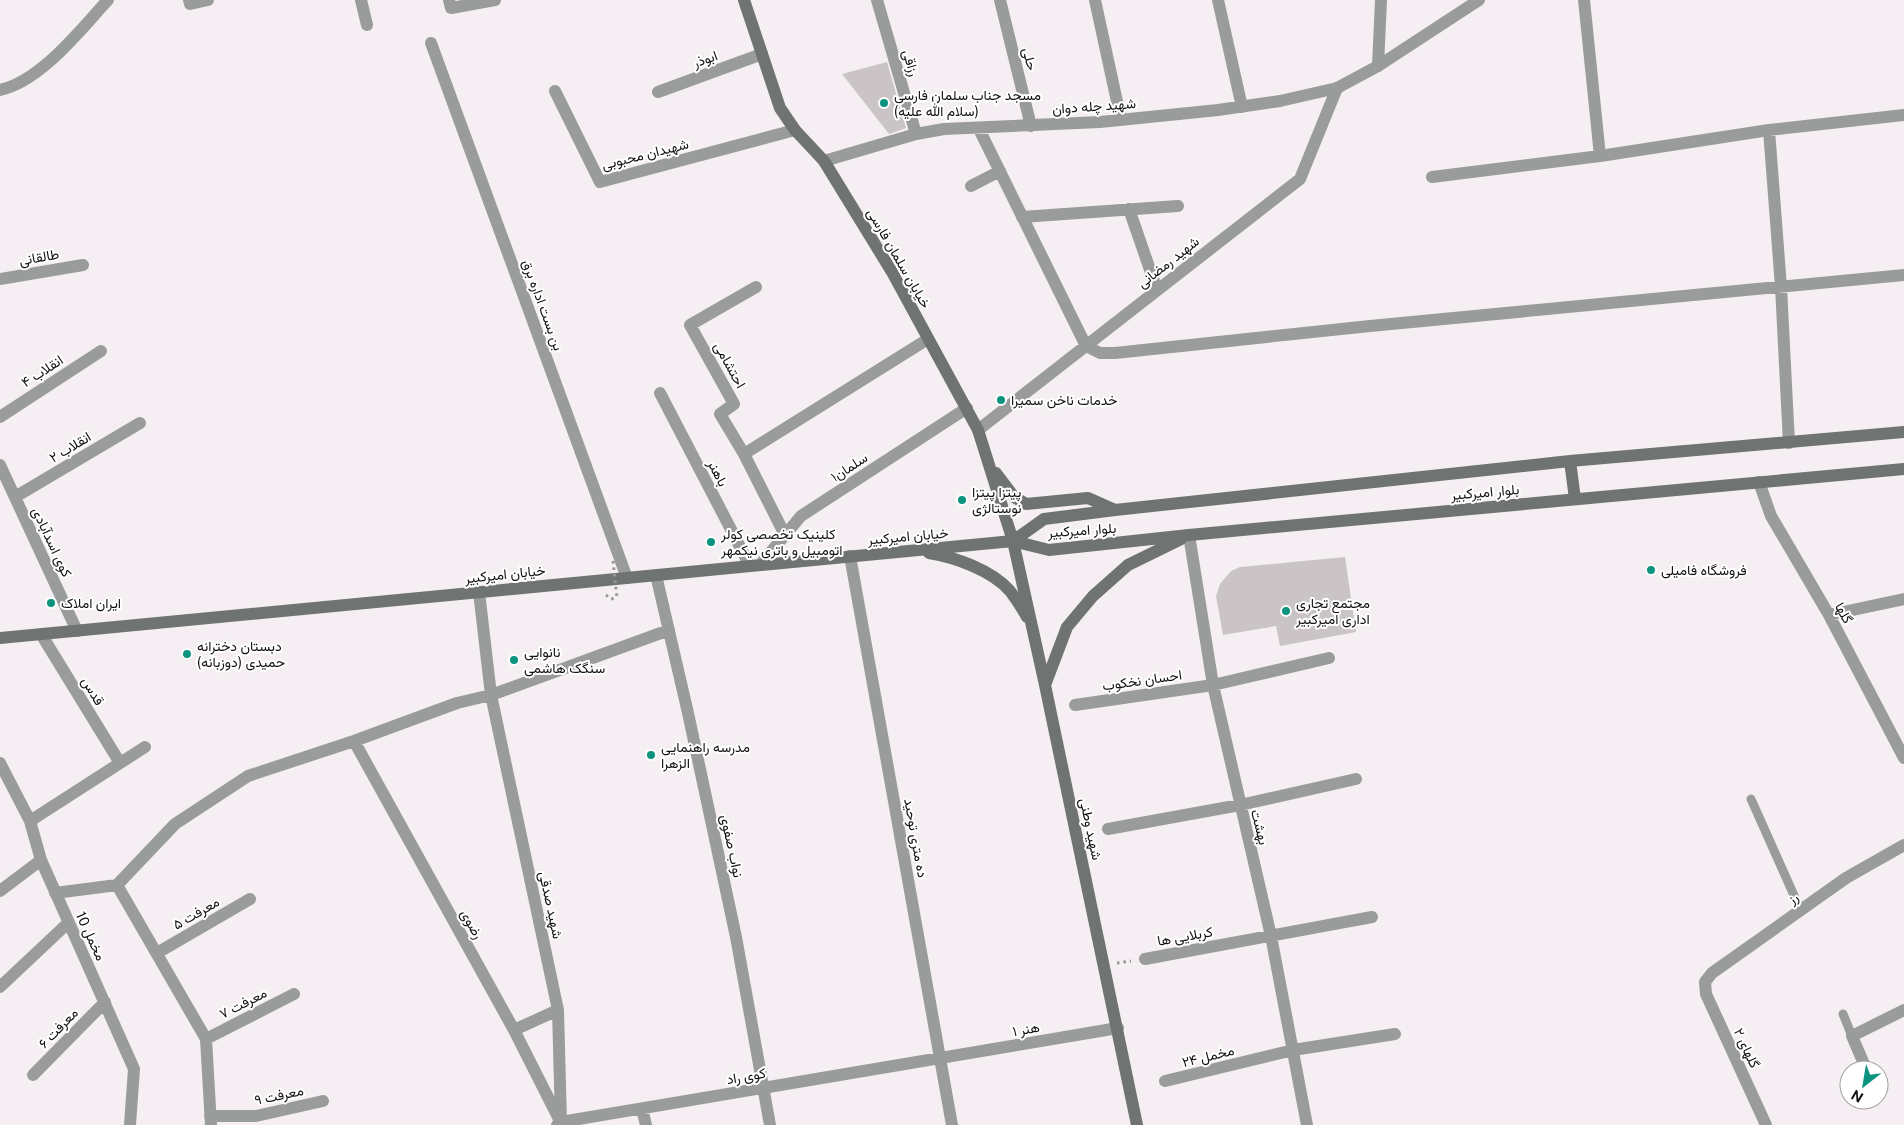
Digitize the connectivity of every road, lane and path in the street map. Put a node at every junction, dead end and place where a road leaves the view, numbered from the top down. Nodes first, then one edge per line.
1 (108, 0) edge
2 (189, 0) edge
3 (208, 0) edge
4 (361, 0) edge
5 (449, 0) edge
6 (495, 0) edge
7 (744, 0) edge
8 (877, 0) edge
9 (1000, 0) edge
10 (1095, 0) edge
11 (1218, 0) edge
12 (1381, 0) edge
13 (1479, 0) edge
14 (1584, 0) edge
15 (367, 25) dead end
16 (431, 43) dead end
17 (762, 54) junction
18 (1378, 66) junction
19 (1337, 88) junction
20 (0, 90) edge
21 (555, 91) dead end
22 (658, 92) dead end
23 (1242, 107) junction
24 (1904, 115) edge
25 (1121, 120) junction
26 (1031, 126) junction
27 (979, 129) junction
28 (795, 130) junction
29 (1769, 130) junction
30 (916, 134) junction
31 (1600, 156) junction
32 (824, 161) junction
33 (1000, 171) junction
34 (1432, 177) dead end
35 (970, 186) dead end
36 (1178, 206) dead end
37 (1129, 209) junction
38 (1022, 217) junction
39 (83, 265) dead end
40 (1904, 275) edge
41 (0, 279) edge
42 (756, 287) dead end
43 (1781, 287) junction
44 (1157, 290) junction
45 (928, 339) junction
46 (1086, 346) junction
47 (101, 351) dead end
48 (660, 393) dead end
49 (967, 408) junction
50 (0, 417) edge
51 (140, 423) dead end
52 (978, 430) junction
53 (1904, 432) edge
54 (1789, 443) junction
55 (744, 454) junction
56 (1570, 461) junction
57 (990, 465) junction
58 (0, 466) edge
59 (1904, 469) edge
60 (1759, 482) junction
61 (15, 497) junction
62 (1575, 498) junction
63 (1115, 510) junction
64 (785, 535) junction
65 (1189, 535) junction
66 (1013, 541) junction
67 (911, 551) junction
68 (850, 556) junction
69 (613, 561) dead end
70 (755, 565) junction
71 (656, 575) junction
72 (627, 578) junction
73 (478, 592) junction
74 (605, 595) dead end
75 (1904, 599) edge
76 (1829, 616) junction
77 (1032, 623) junction
78 (669, 630) junction
79 (77, 631) junction
80 (41, 634) junction
81 (0, 638) edge
82 (1329, 658) dead end
83 (1045, 685) junction
84 (1213, 685) junction
85 (491, 695) junction
86 (1075, 705) dead end
87 (354, 741) junction
88 (145, 747) dead end
89 (1904, 758) edge
90 (120, 763) junction
91 (1, 767) edge
92 (1356, 779) dead end
93 (1751, 799) dead end
94 (1240, 805) junction
95 (30, 821) junction
96 (1108, 829) dead end
97 (1904, 845) edge
98 (40, 860) junction
99 (118, 885) junction
100 (0, 890) edge
101 (55, 893) junction
102 (250, 899) dead end
103 (1801, 911) junction
104 (1372, 917) dead end
105 (68, 923) junction
106 (1271, 936) junction
107 (157, 953) junction
108 (1145, 959) joint
109 (1104, 966) junction
110 (1705, 982) joint
111 (0, 987) edge
112 (294, 994) dead end
113 (105, 1002) junction
114 (558, 1010) junction
115 (1904, 1010) edge
116 (1842, 1014) dead end
117 (1118, 1028) junction
118 (514, 1030) junction
119 (1395, 1034) dead end
120 (1852, 1036) junction
121 (206, 1039) junction
122 (1293, 1050) junction
123 (940, 1059) junction
124 (1862, 1060) edge
125 (33, 1075) dead end
126 (1165, 1081) dead end
127 (763, 1088) junction
128 (323, 1101) dead end
129 (642, 1109) junction
130 (211, 1120) edge
131 (559, 1124) edge
132 (130, 1125) edge
133 (646, 1125) edge
134 (770, 1125) edge
135 (952, 1125) edge
136 (1137, 1125) edge
137 (1307, 1125) edge
138 (1766, 1125) edge

1 - 20 street
2 - 3 street
4 - 15 street
5 - 6 street
7 - 17 main road, خیابان سلمان فارسی
8 - 30 street, رزاقی
9 - 26 street, حلی
10 - 25 street
11 - 23 street
12 - 18 street
13 - 18 street, شهید چله دوان
14 - 31 street
16 - 72 street, بن بست اداره برق
17 - 22 street, ابوذر
17 - 28 main road, خیابان سلمان فارسی
18 - 19 street, شهید چله دوان
19 - 23 street, شهید چله دوان
19 - 44 street, شهید رمضانی
21 - 28 street, شهیدان محبوبی
23 - 25 street, شهید چله دوان
24 - 29 street
25 - 26 street, شهید چله دوان
26 - 27 street, شهید چله دوان
27 - 30 street, شهید چله دوان
27 - 33 street
28 - 32 main road, خیابان سلمان فارسی
29 - 31 street
29 - 43 street
30 - 32 street, شهید چله دوان
31 - 34 street
32 - 45 main road, خیابان سلمان فارسی
33 - 35 street
33 - 38 street
36 - 37 street
37 - 38 street
37 - 44 street
38 - 46 street
39 - 41 street, طالقانی
40 - 43 street
42 - 55 street, احتشامی
43 - 46 street
43 - 54 street
44 - 46 street, شهید رمضانی
45 - 49 main road, خیابان سلمان فارسی
45 - 55 street
46 - 52 street, شهید رمضانی
47 - 50 street, انقلاب ۴
48 - 70 street, باهنر
49 - 52 main road, خیابان سلمان فارسی
49 - 64 street, سلمان۱
51 - 61 street, انقلاب ۲
52 - 57 main road, خیابان سلمان فارسی
53 - 54 main road, بلوار امیرکبیر
54 - 56 main road, بلوار امیرکبیر
55 - 64 street, احتشامی
56 - 62 main road
56 - 63 main road, بلوار امیرکبیر
57 - 63 main road
57 - 66 main road, خیابان سلمان فارسی
58 - 61 street, کوی اسدآبادی
59 - 60 main road, بلوار امیرکبیر
60 - 62 main road, بلوار امیرکبیر
60 - 76 street, گلها
61 - 79 street, کوی اسدآبادی
62 - 65 main road, بلوار امیرکبیر
63 - 66 main road, بلوار امیرکبیر
64 - 70 street, سلمان۱
65 - 66 main road, بلوار امیرکبیر
65 - 83 main road
65 - 84 street, بهشت
66 - 67 main road, خیابان امیرکبیر
66 - 77 main road, شهید وطنی
67 - 68 main road, خیابان امیرکبیر
67 - 77 main road
68 - 70 main road, خیابان امیرکبیر
68 - 123 street, ده متری توحید
69 - 74 path, bridge
70 - 71 main road, خیابان امیرکبیر
71 - 72 main road, خیابان امیرکبیر
71 - 78 street, نواب صفوی
72 - 73 main road, خیابان امیرکبیر
73 - 79 main road, خیابان امیرکبیر
73 - 85 street, شهید صدقی
75 - 76 street
76 - 89 street, گلها
77 - 83 main road, شهید وطنی
78 - 85 street
78 - 127 street, نواب صفوی
79 - 80 main road, خیابان امیرکبیر
80 - 81 main road, خیابان امیرکبیر
80 - 90 street, قدس
82 - 84 street, احسان نخکوب
83 - 109 main road, شهید وطنی
84 - 86 street, احسان نخکوب
84 - 94 street, بهشت
85 - 87 street
85 - 114 street, شهید صدقی
87 - 99 street
87 - 118 street, رضوی
88 - 90 street
90 - 95 street
91 - 95 street, مخمل 10
92 - 94 street
93 - 103 lane
94 - 96 street
94 - 106 street, بهشت
95 - 98 street, مخمل 10
97 - 103 street, رز
98 - 100 street
98 - 101 street, مخمل 10
99 - 101 street
99 - 107 street
101 - 105 street, مخمل 10
102 - 107 street, معرفت ۵
103 - 110 street, رز
104 - 106 street, کربلایی ها
105 - 111 street
105 - 113 street, مخمل 10
106 - 108 street, کربلایی ها
106 - 122 street, بهشت
107 - 121 street
108 - 109 path, کربلایی ها
109 - 117 main road, شهید وطنی
110 - 138 street, گلهای ۲
112 - 121 street, معرفت ۷
113 - 125 street, معرفت ۶
113 - 132 street, مخمل 10
114 - 118 street
114 - 131 street, شهید صدقی
115 - 120 street
116 - 120 lane
117 - 123 street, هنر ۱
117 - 136 main road, شهید وطنی
118 - 131 street, رضوی
119 - 122 street, مخمل ۲۴
120 - 124 street
121 - 130 street
122 - 126 street, مخمل ۲۴
122 - 137 street, بهشت
123 - 127 street, کوی راد
123 - 135 street, ده متری توحید
127 - 129 street, کوی راد
127 - 134 street, نواب صفوی
128 - 130 street, معرفت ۹
129 - 131 street, کوی راد
129 - 133 street

